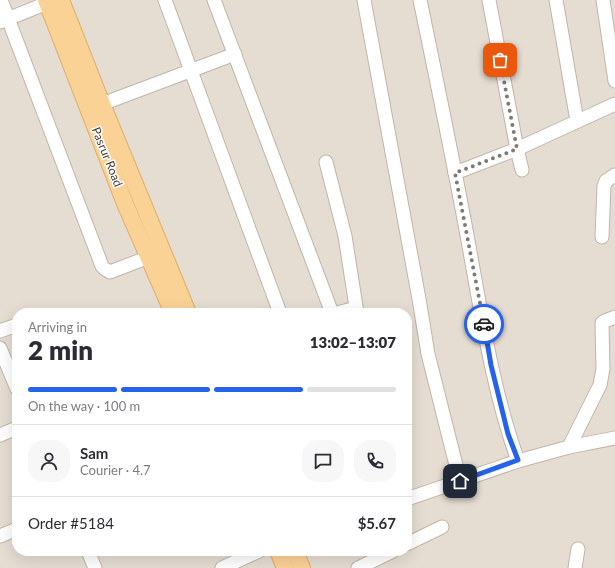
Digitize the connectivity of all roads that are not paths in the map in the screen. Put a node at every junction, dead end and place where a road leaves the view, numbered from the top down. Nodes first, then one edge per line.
1 (1, 0) edge
2 (165, 0) edge
3 (214, 0) edge
4 (364, 0) edge
5 (420, 0) edge
6 (489, 0) edge
7 (556, 0) edge
8 (603, 0) edge
9 (51, 1) edge
10 (4, 20) edge
11 (235, 54) junction
12 (191, 71) junction
13 (615, 82) edge
14 (102, 104) junction
15 (615, 104) edge
16 (577, 121) junction
17 (517, 149) junction
18 (326, 162) dead end
19 (522, 170) dead end
20 (455, 173) junction
21 (615, 175) edge
22 (602, 238) dead end
23 (149, 257) junction
24 (171, 308) edge
25 (186, 308) edge
26 (278, 308) edge
27 (330, 308) edge
28 (357, 308) edge
29 (614, 313) edge
30 (12, 327) edge
31 (0, 331) edge
32 (0, 348) edge
33 (12, 377) edge
34 (12, 430) edge
35 (0, 435) edge
36 (615, 438) edge
37 (569, 447) junction
38 (518, 460) junction
39 (460, 481) junction
40 (412, 496) edge
41 (442, 527) dead end
42 (12, 531) edge
43 (0, 536) edge
44 (412, 542) edge
45 (578, 549) dead end
46 (90, 556) edge
47 (248, 556) edge
48 (280, 556) edge
49 (296, 556) edge
50 (383, 563) edge
51 (95, 568) edge
52 (222, 568) edge
53 (285, 568) edge
54 (302, 568) edge
55 (358, 568) edge
56 (575, 568) edge

1 - 10 street
2 - 12 street
3 - 11 street
4 - 39 street
5 - 20 street
6 - 17 street
7 - 16 street
8 - 13 street
9 - 10 street
9 - 14 main road, Pasrur Road
9 - 23 main road, Pasrur Road
10 - 23 street
11 - 12 street
11 - 27 street
12 - 14 street
12 - 26 street
14 - 25 main road, Pasrur Road
15 - 16 street
16 - 17 street
17 - 19 street
17 - 20 street
18 - 28 street
20 - 38 street
21 - 22 street
23 - 24 main road, Pasrur Road
29 - 37 street
30 - 31 street
32 - 33 street
34 - 35 street
36 - 37 street
37 - 38 street
38 - 39 street
39 - 40 street
41 - 44 street
42 - 43 street
45 - 56 street
46 - 51 street
47 - 52 street
48 - 53 main road
49 - 54 main road
50 - 55 street

